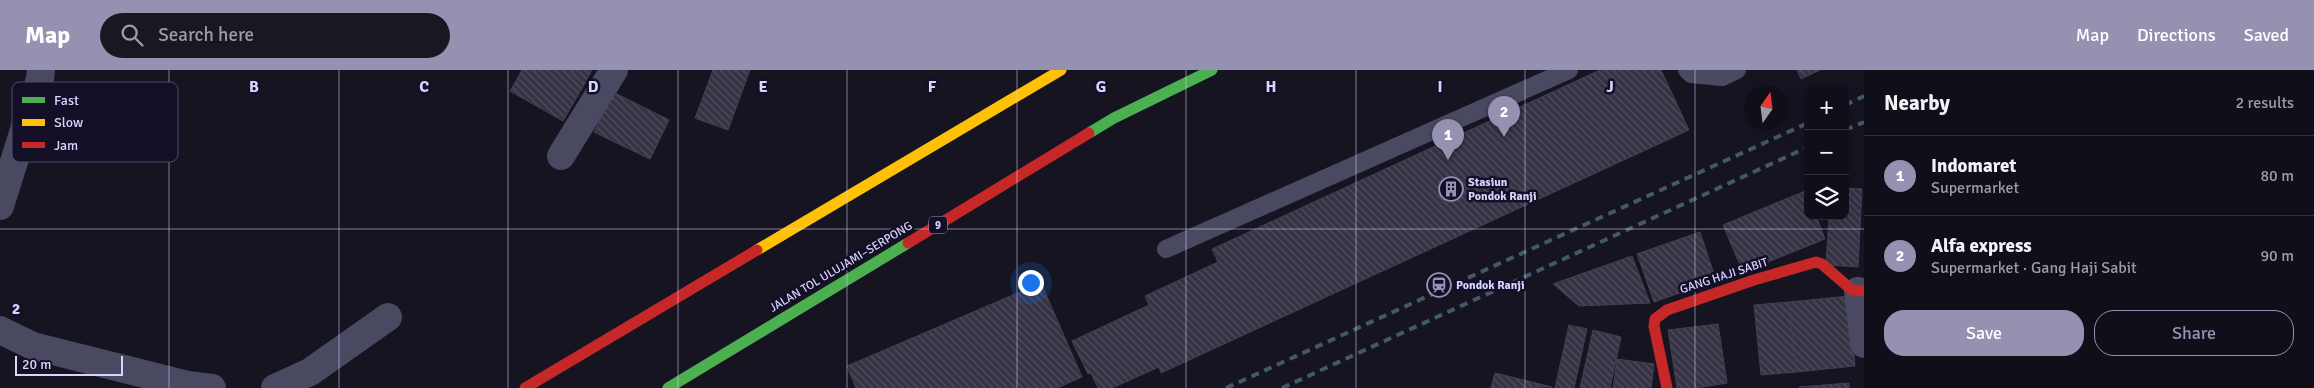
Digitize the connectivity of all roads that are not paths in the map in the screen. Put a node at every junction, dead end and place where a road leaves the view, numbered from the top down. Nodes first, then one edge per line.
1 (614, 70) edge
2 (1061, 70) edge
3 (1212, 70) edge
4 (1569, 70) edge
5 (1687, 70) edge
6 (1737, 70) edge
7 (561, 156) dead end
8 (14, 162) edge
9 (0, 206) edge
10 (1166, 249) dead end
11 (1861, 291) edge
12 (388, 317) dead end
13 (0, 330) edge
14 (1864, 344) edge
15 (212, 388) edge
16 (275, 388) edge
17 (525, 388) edge
18 (668, 388) edge
19 (1667, 388) edge

1 - 7 street
2 - 17 main road
3 - 18 main road, JALAN TOL ULUJAMI–SERPONG / 9
4 - 10 lane
5 - 6 lane
8 - 9 street
11 - 14 street
11 - 19 main road, GANG HAJI SABIT
12 - 16 street
13 - 15 street

